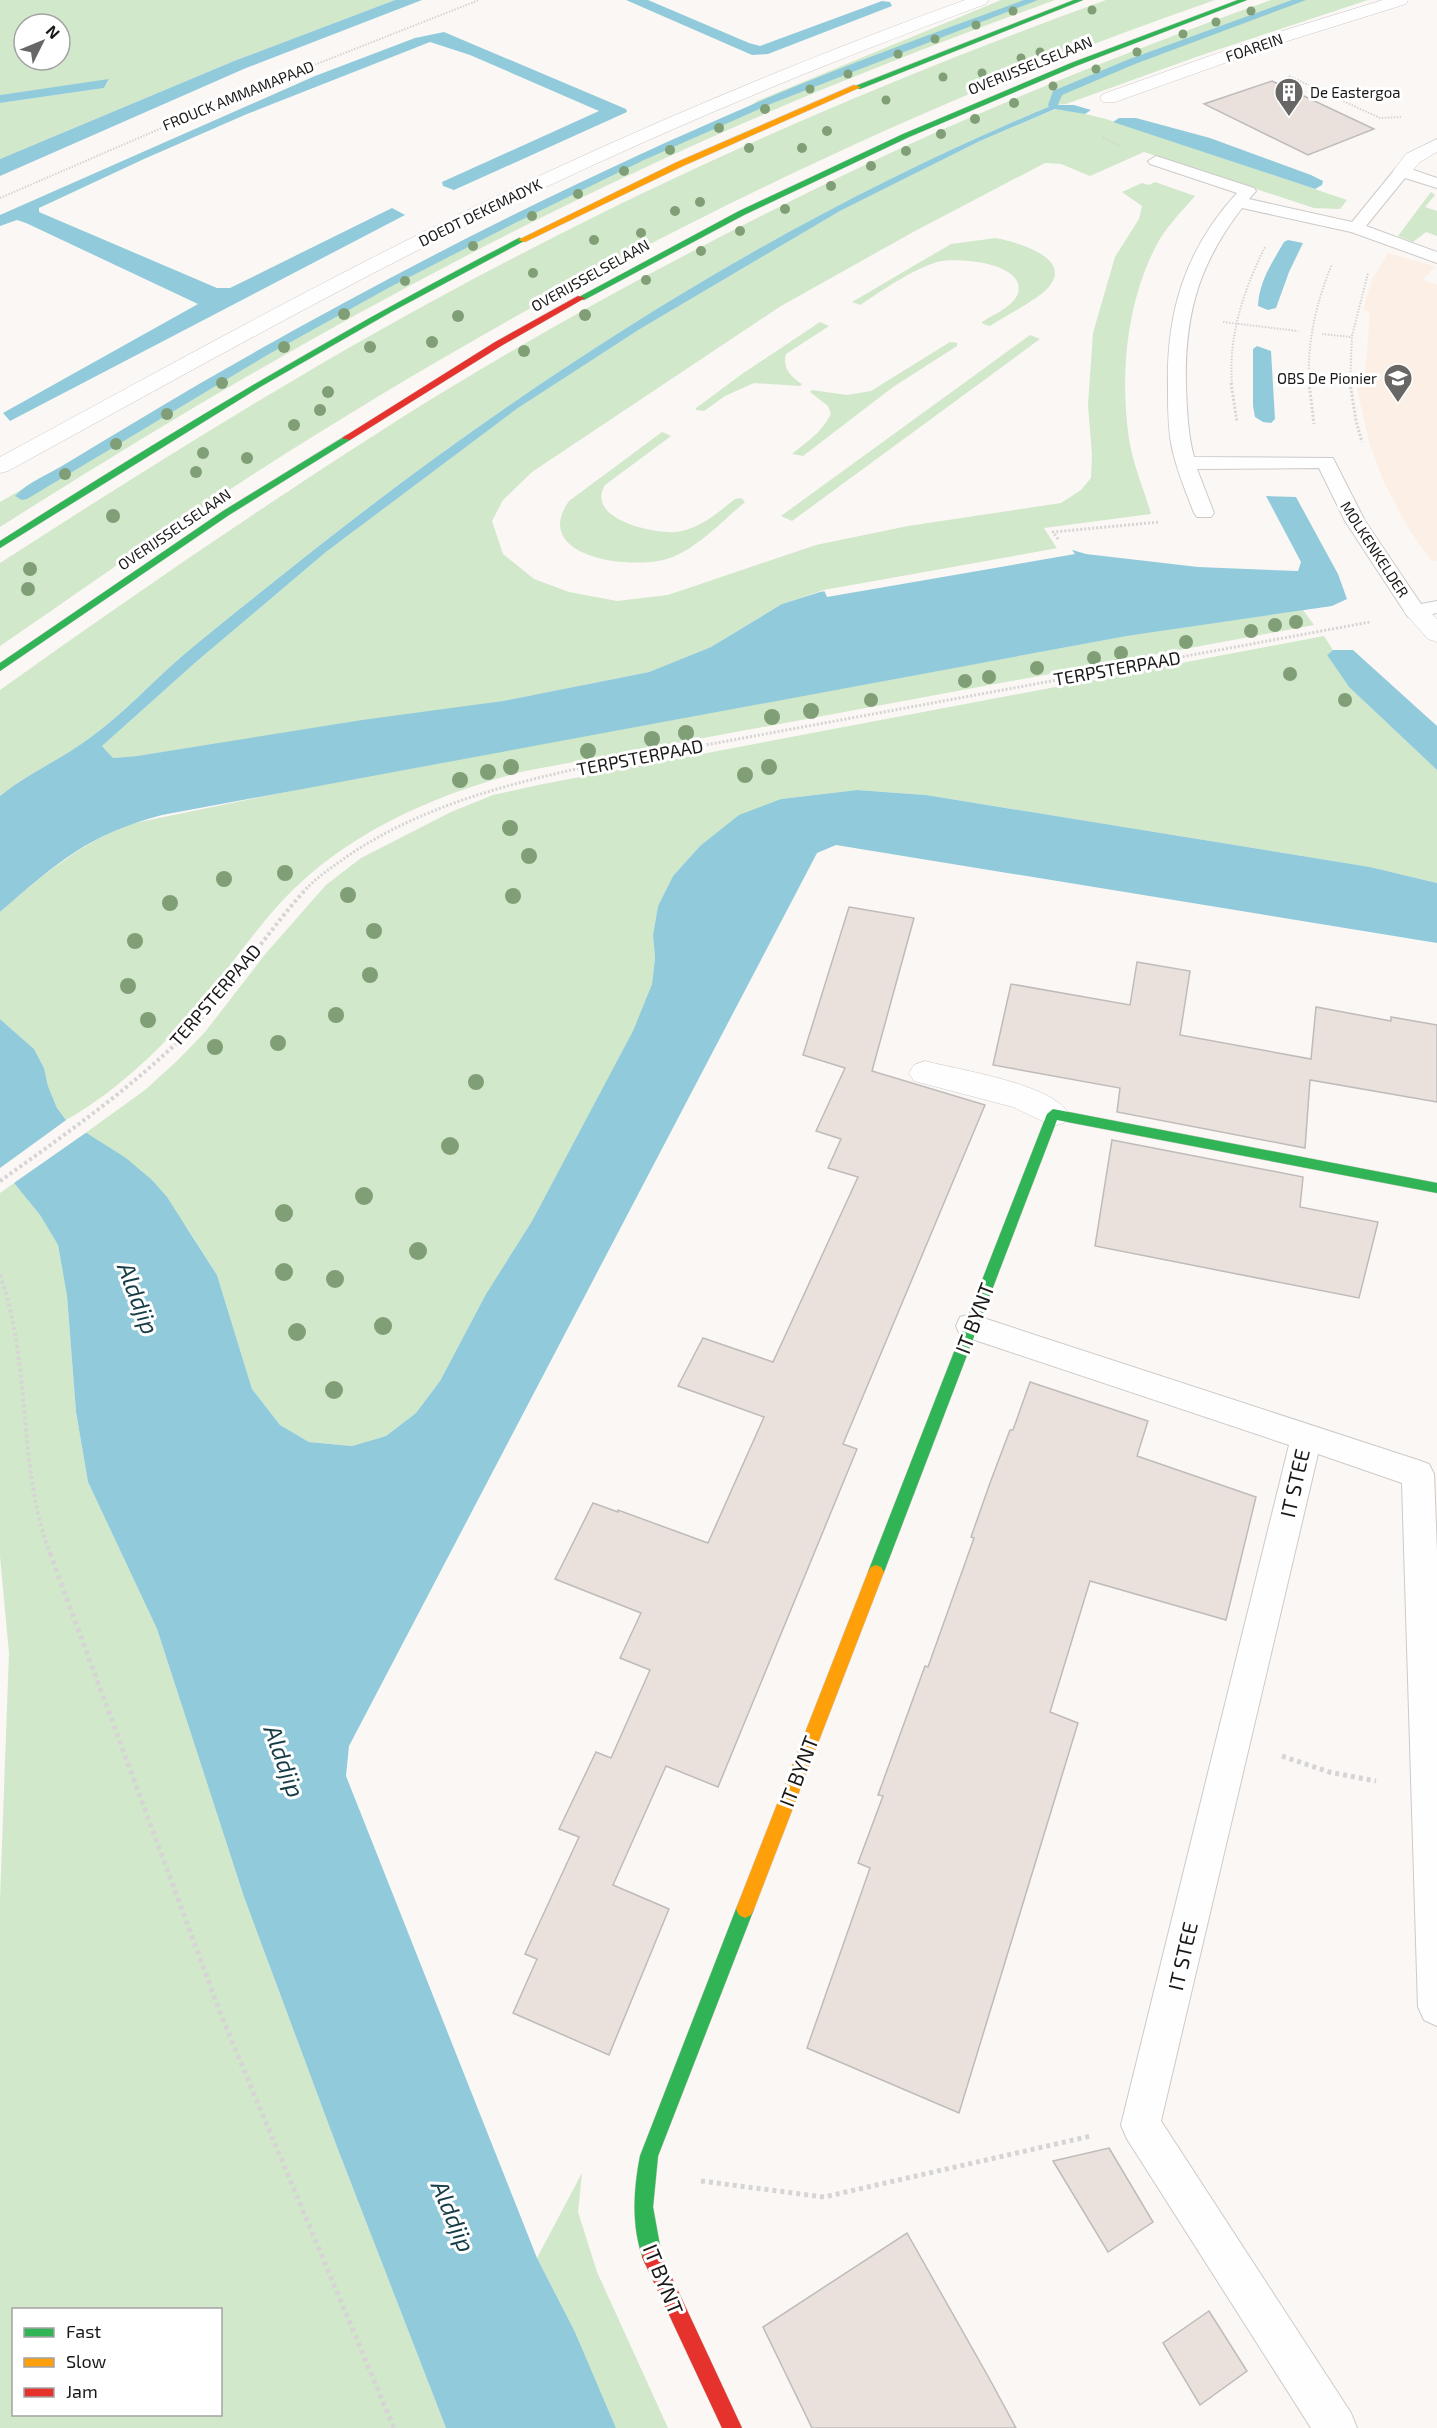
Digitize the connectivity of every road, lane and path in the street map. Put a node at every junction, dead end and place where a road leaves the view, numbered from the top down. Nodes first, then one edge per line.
1 (478, 0) edge
2 (980, 0) edge
3 (1080, 0) edge
4 (1244, 0) edge
5 (1400, 0) edge
6 (1236, 52) junction
7 (1109, 98) dead end
8 (1408, 116) dead end
9 (1437, 145) edge
10 (1156, 161) dead end
11 (1402, 171) junction
12 (1437, 183) edge
13 (0, 198) edge
14 (1238, 202) junction
15 (1284, 213) junction
16 (1356, 228) junction
17 (1387, 241) junction
18 (1437, 258) edge
19 (1181, 317) junction
20 (1236, 324) junction
21 (1298, 331) dead end
22 (1323, 334) dead end
23 (1351, 337) junction
24 (1364, 446) dead end
25 (1326, 462) junction
26 (1186, 463) junction
27 (1248, 463) junction
28 (0, 466) edge
29 (1204, 513) joint
30 (1058, 539) dead end
31 (0, 544) edge
32 (1426, 610) edge
33 (1437, 634) edge
34 (0, 668) edge
35 (925, 1073) dead end
36 (1053, 1114) junction
37 (0, 1181) edge
38 (1437, 1188) edge
39 (0, 1275) edge
40 (971, 1326) junction
41 (1306, 1437) junction
42 (1234, 1738) junction
43 (1429, 1792) junction
44 (1437, 2007) edge
45 (1142, 2125) junction
46 (646, 2174) junction
47 (394, 2428) edge
48 (732, 2428) edge
49 (1336, 2428) edge

1 - 13 path, FROUCK AMMAMAPAAD
2 - 28 street, DOEDT DEKEMADYK
3 - 31 main road
4 - 34 main road, OVERIJSSELSELAAN
5 - 6 street, FOAREIN
6 - 7 street, FOAREIN
6 - 8 path
9 - 11 street
10 - 14 lane
11 - 12 lane
11 - 16 lane
14 - 15 lane
14 - 19 lane
15 - 16 lane
15 - 20 path
16 - 17 lane
16 - 25 path
17 - 18 lane
17 - 23 path
19 - 20 path
19 - 26 lane
20 - 21 path
20 - 27 path
22 - 23 path
23 - 24 path
25 - 27 lane
25 - 32 lane, MOLKENKELDER
26 - 27 lane
26 - 29 lane
29 - 30 path
32 - 33 street, MOLKENKELDER
32 - 37 path, TERPSTERPAAD
35 - 36 street
36 - 38 main road
36 - 40 main road, IT BYNT
39 - 47 path
40 - 41 lane, IT STEE
40 - 46 main road, IT BYNT
41 - 42 lane, IT STEE
41 - 43 lane, IT STEE
42 - 43 path
42 - 45 lane, IT STEE
43 - 44 lane, IT STEE
45 - 46 path
45 - 49 lane
46 - 48 main road, IT BYNT

